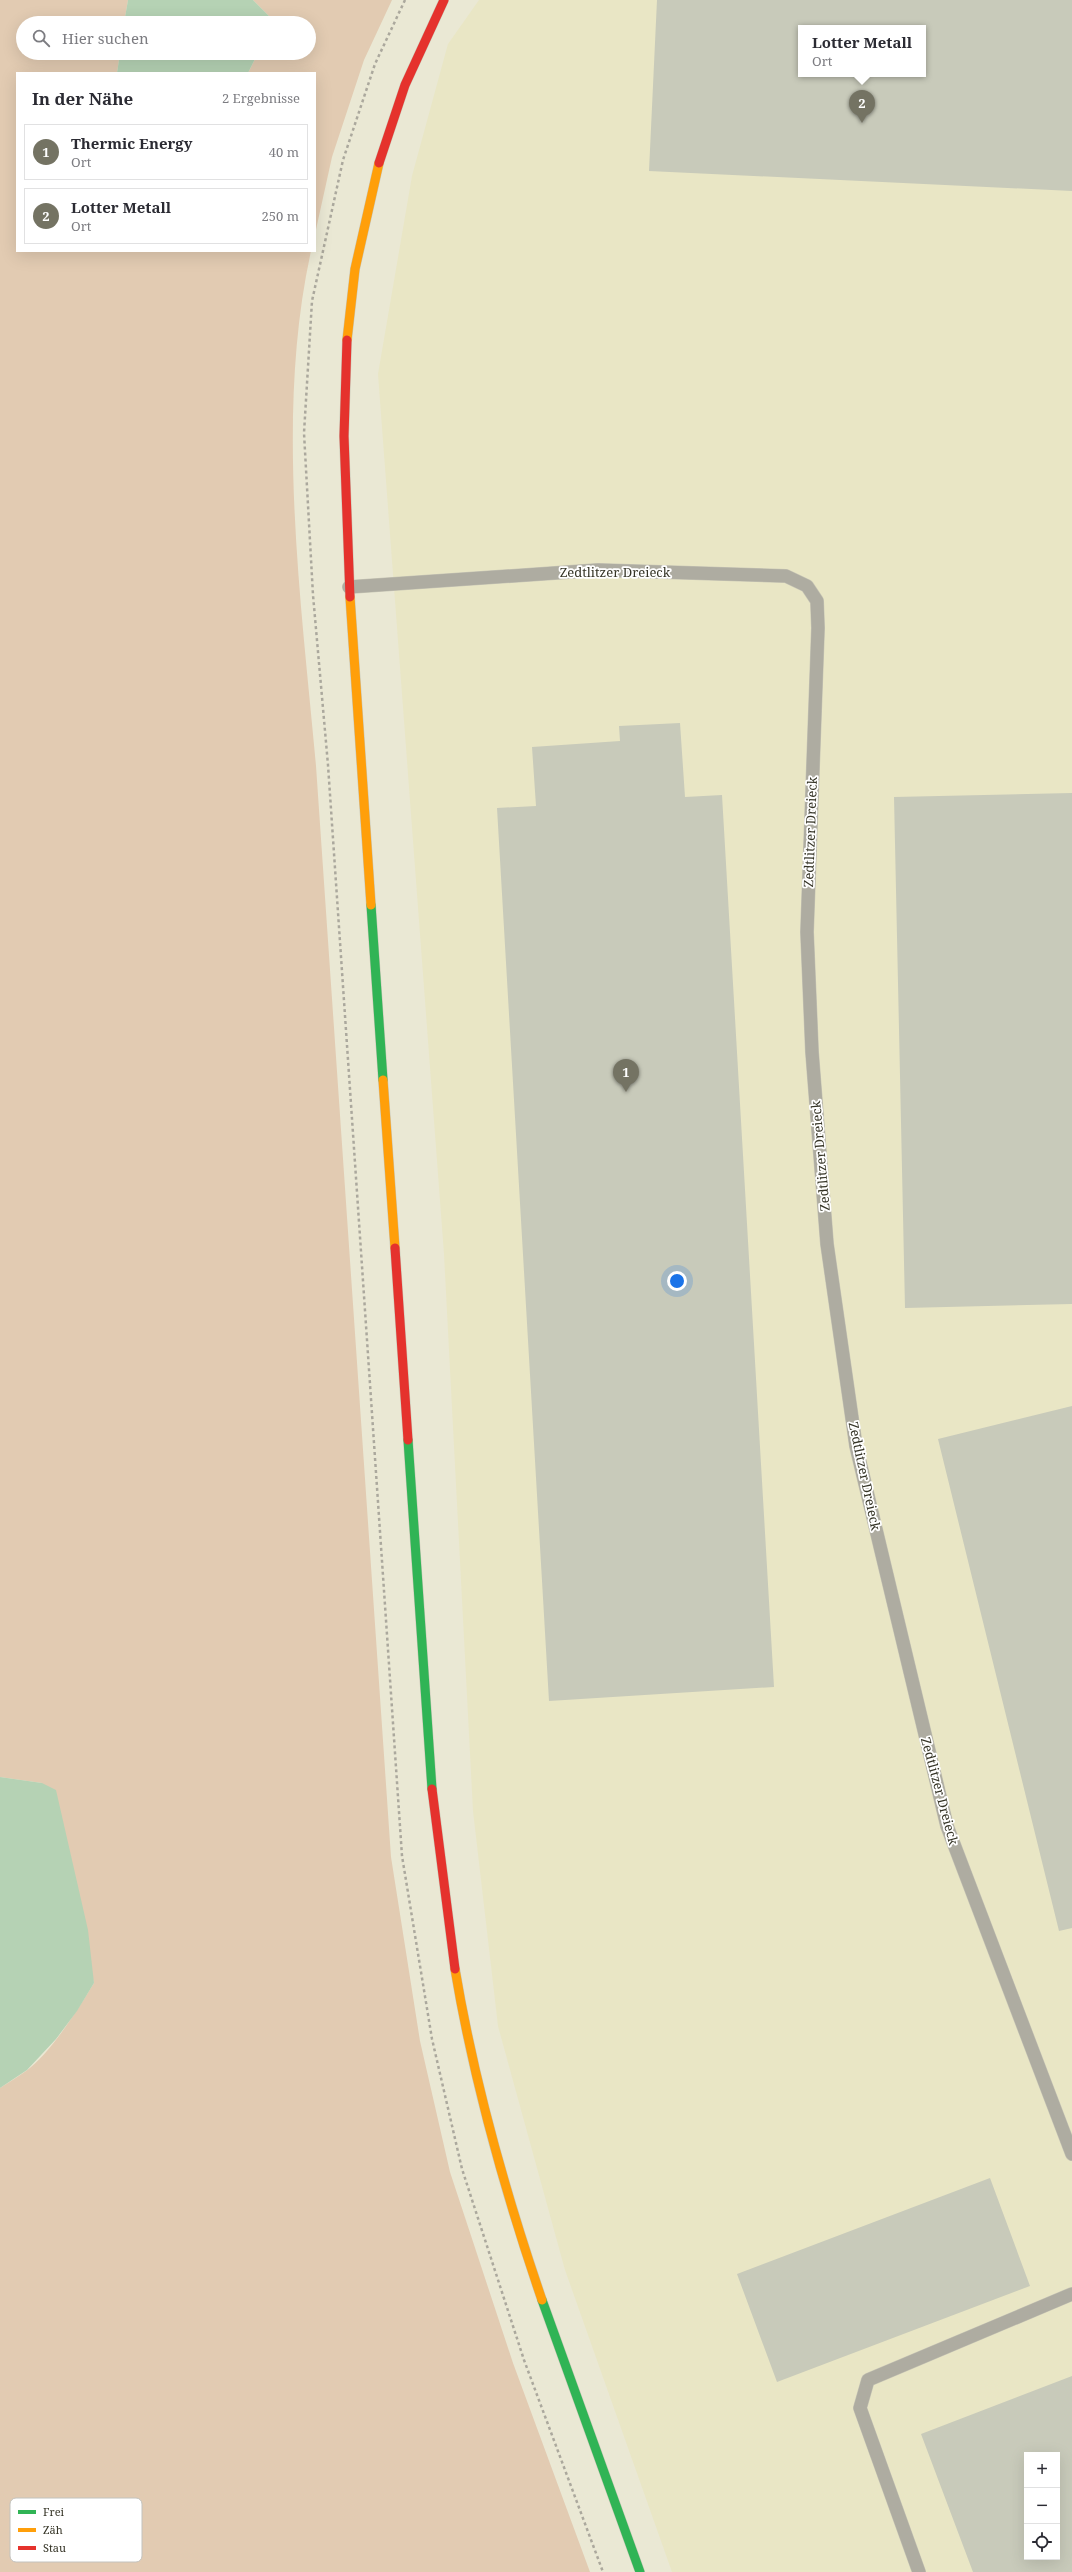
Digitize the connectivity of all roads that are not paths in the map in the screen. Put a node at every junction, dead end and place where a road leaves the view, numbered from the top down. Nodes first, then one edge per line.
1 (444, 0) edge
2 (349, 587) junction
3 (1072, 2154) edge
4 (1072, 2294) edge
5 (640, 2572) edge
6 (919, 2572) edge

1 - 2 street
2 - 3 lane, Zedtlitzer Dreieck
2 - 5 street
4 - 6 lane

